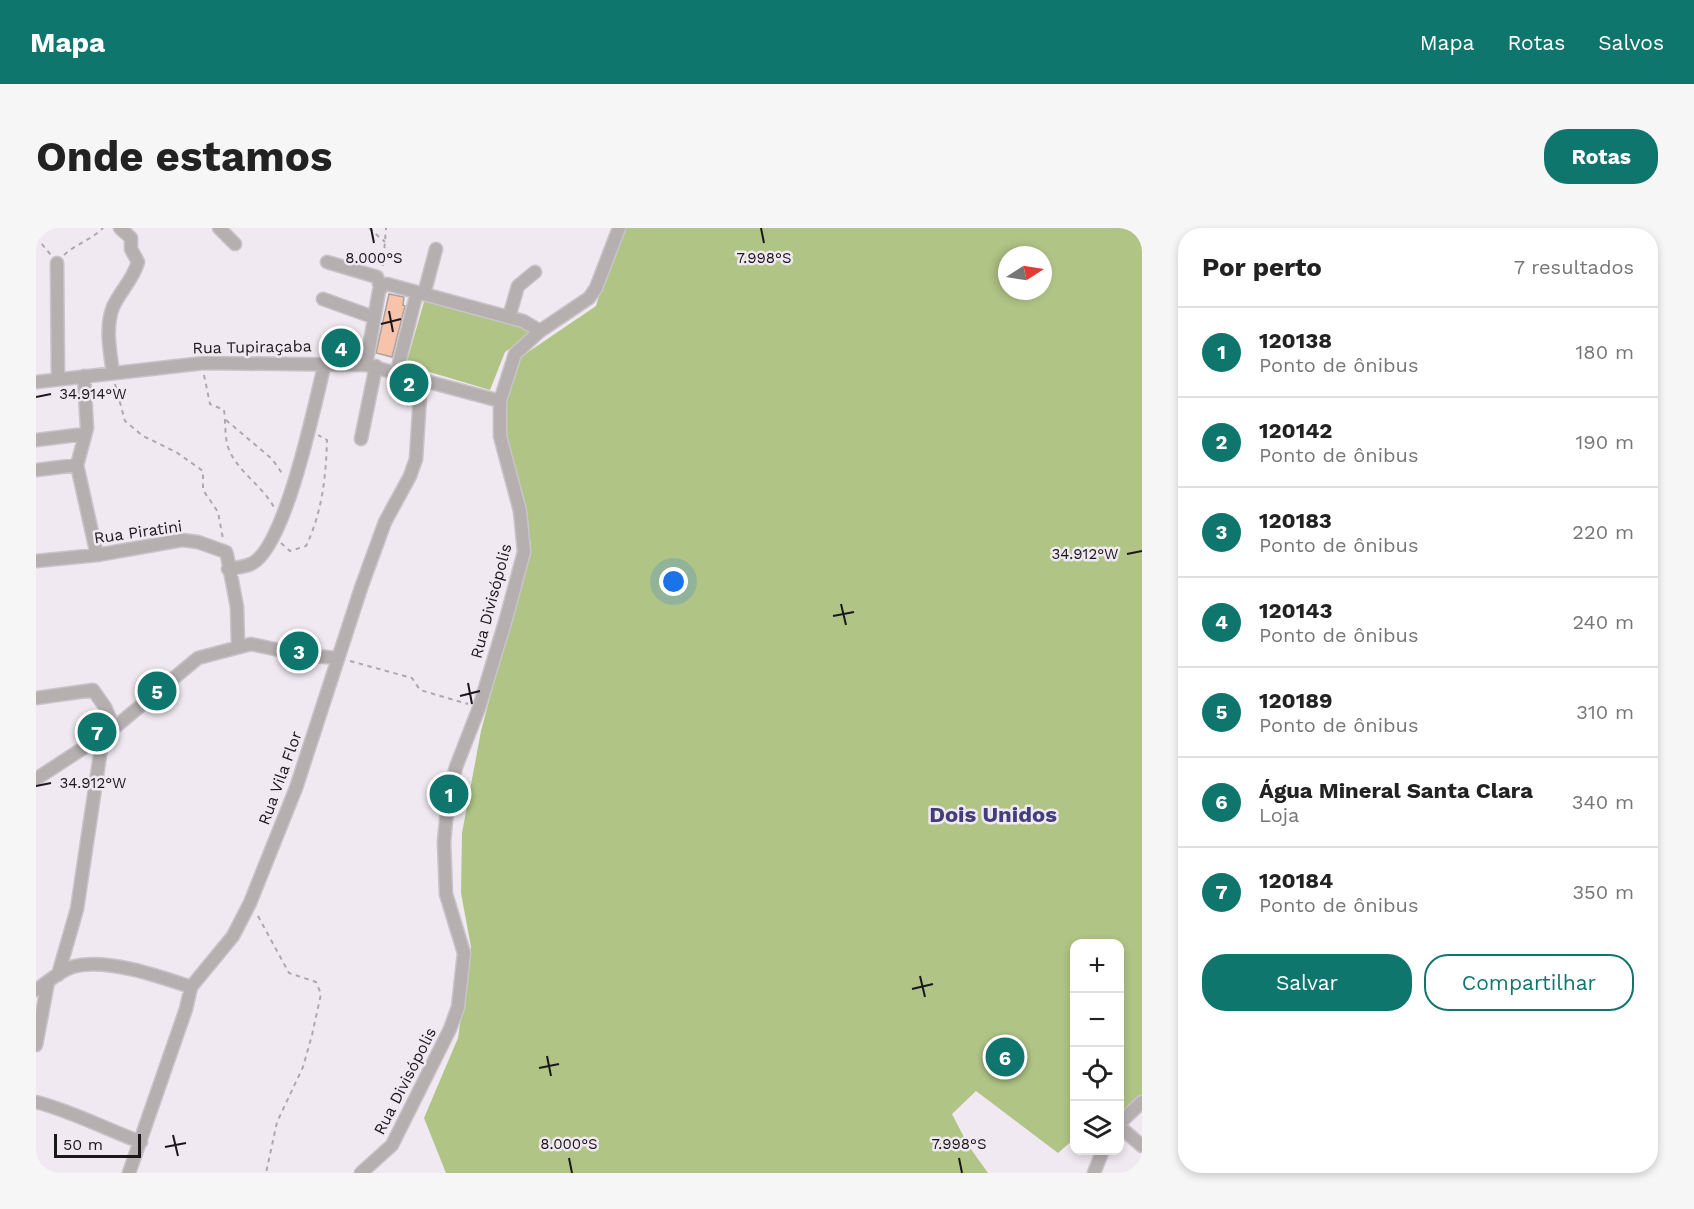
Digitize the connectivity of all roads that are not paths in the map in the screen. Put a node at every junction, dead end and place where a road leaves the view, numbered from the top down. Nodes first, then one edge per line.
1 (120, 228) edge
2 (219, 228) edge
3 (619, 228) edge
4 (235, 244) dead end
5 (436, 249) dead end
6 (327, 262) dead end
7 (57, 263) road end
8 (535, 272) dead end
9 (384, 285) junction
10 (421, 293) junction
11 (323, 299) dead end
12 (373, 317) junction
13 (508, 317) junction
14 (540, 331) junction
15 (325, 363) junction
16 (371, 365) junction
17 (397, 371) junction
18 (112, 373) junction
19 (84, 376) junction
20 (58, 380) junction
21 (422, 380) junction
22 (36, 382) edge
23 (500, 401) junction
24 (85, 434) junction
25 (361, 439) dead end
26 (36, 440) edge
27 (77, 465) junction
28 (36, 470) edge
29 (97, 555) junction
30 (36, 561) edge
31 (228, 569) junction
32 (238, 645) junction
33 (338, 658) junction
34 (36, 698) edge
35 (108, 732) junction
36 (36, 779) edge
37 (53, 979) junction
38 (191, 987) junction
39 (36, 990) edge
40 (36, 1045) edge
41 (36, 1102) edge
42 (1142, 1102) edge
43 (1124, 1118) edge
44 (1124, 1131) edge
45 (141, 1142) junction
46 (1142, 1146) edge
47 (1101, 1155) edge
48 (129, 1173) edge
49 (361, 1173) edge
50 (1094, 1173) edge

1 - 18 street
2 - 4 street
3 - 14 street, Rua Divisópolis
5 - 10 street
6 - 9 street
7 - 20 street
8 - 13 street
9 - 10 street
9 - 12 street
10 - 13 street
10 - 17 street
11 - 12 street
12 - 16 street
13 - 14 street
14 - 23 street, Rua Divisópolis
15 - 16 street, Rua Tupiraçaba
15 - 18 street, Rua Tupiraçaba
15 - 31 street
16 - 17 street, Rua Tupiraçaba
16 - 25 street
17 - 21 street, Rua Tupiraçaba
18 - 19 street, Rua Tupiraçaba
19 - 20 street, Rua Tupiraçaba
19 - 24 street
20 - 22 street, Rua Tupiraçaba
21 - 23 street, Rua Tupiraçaba
21 - 33 street, Rua Vila Flor
23 - 49 street, Rua Divisópolis
24 - 26 street
24 - 27 street
27 - 28 street
27 - 29 street
29 - 30 street, Rua Piratini
29 - 31 street, Rua Piratini
31 - 32 street
32 - 33 street
32 - 35 street
33 - 38 street, Rua Vila Flor
34 - 35 street
35 - 36 street
35 - 37 street
37 - 38 street
37 - 39 street
37 - 40 street
38 - 45 street, Rua Vila Flor
41 - 45 street
42 - 43 street
44 - 46 street
45 - 48 street, Rua Vila Flor
47 - 50 street

